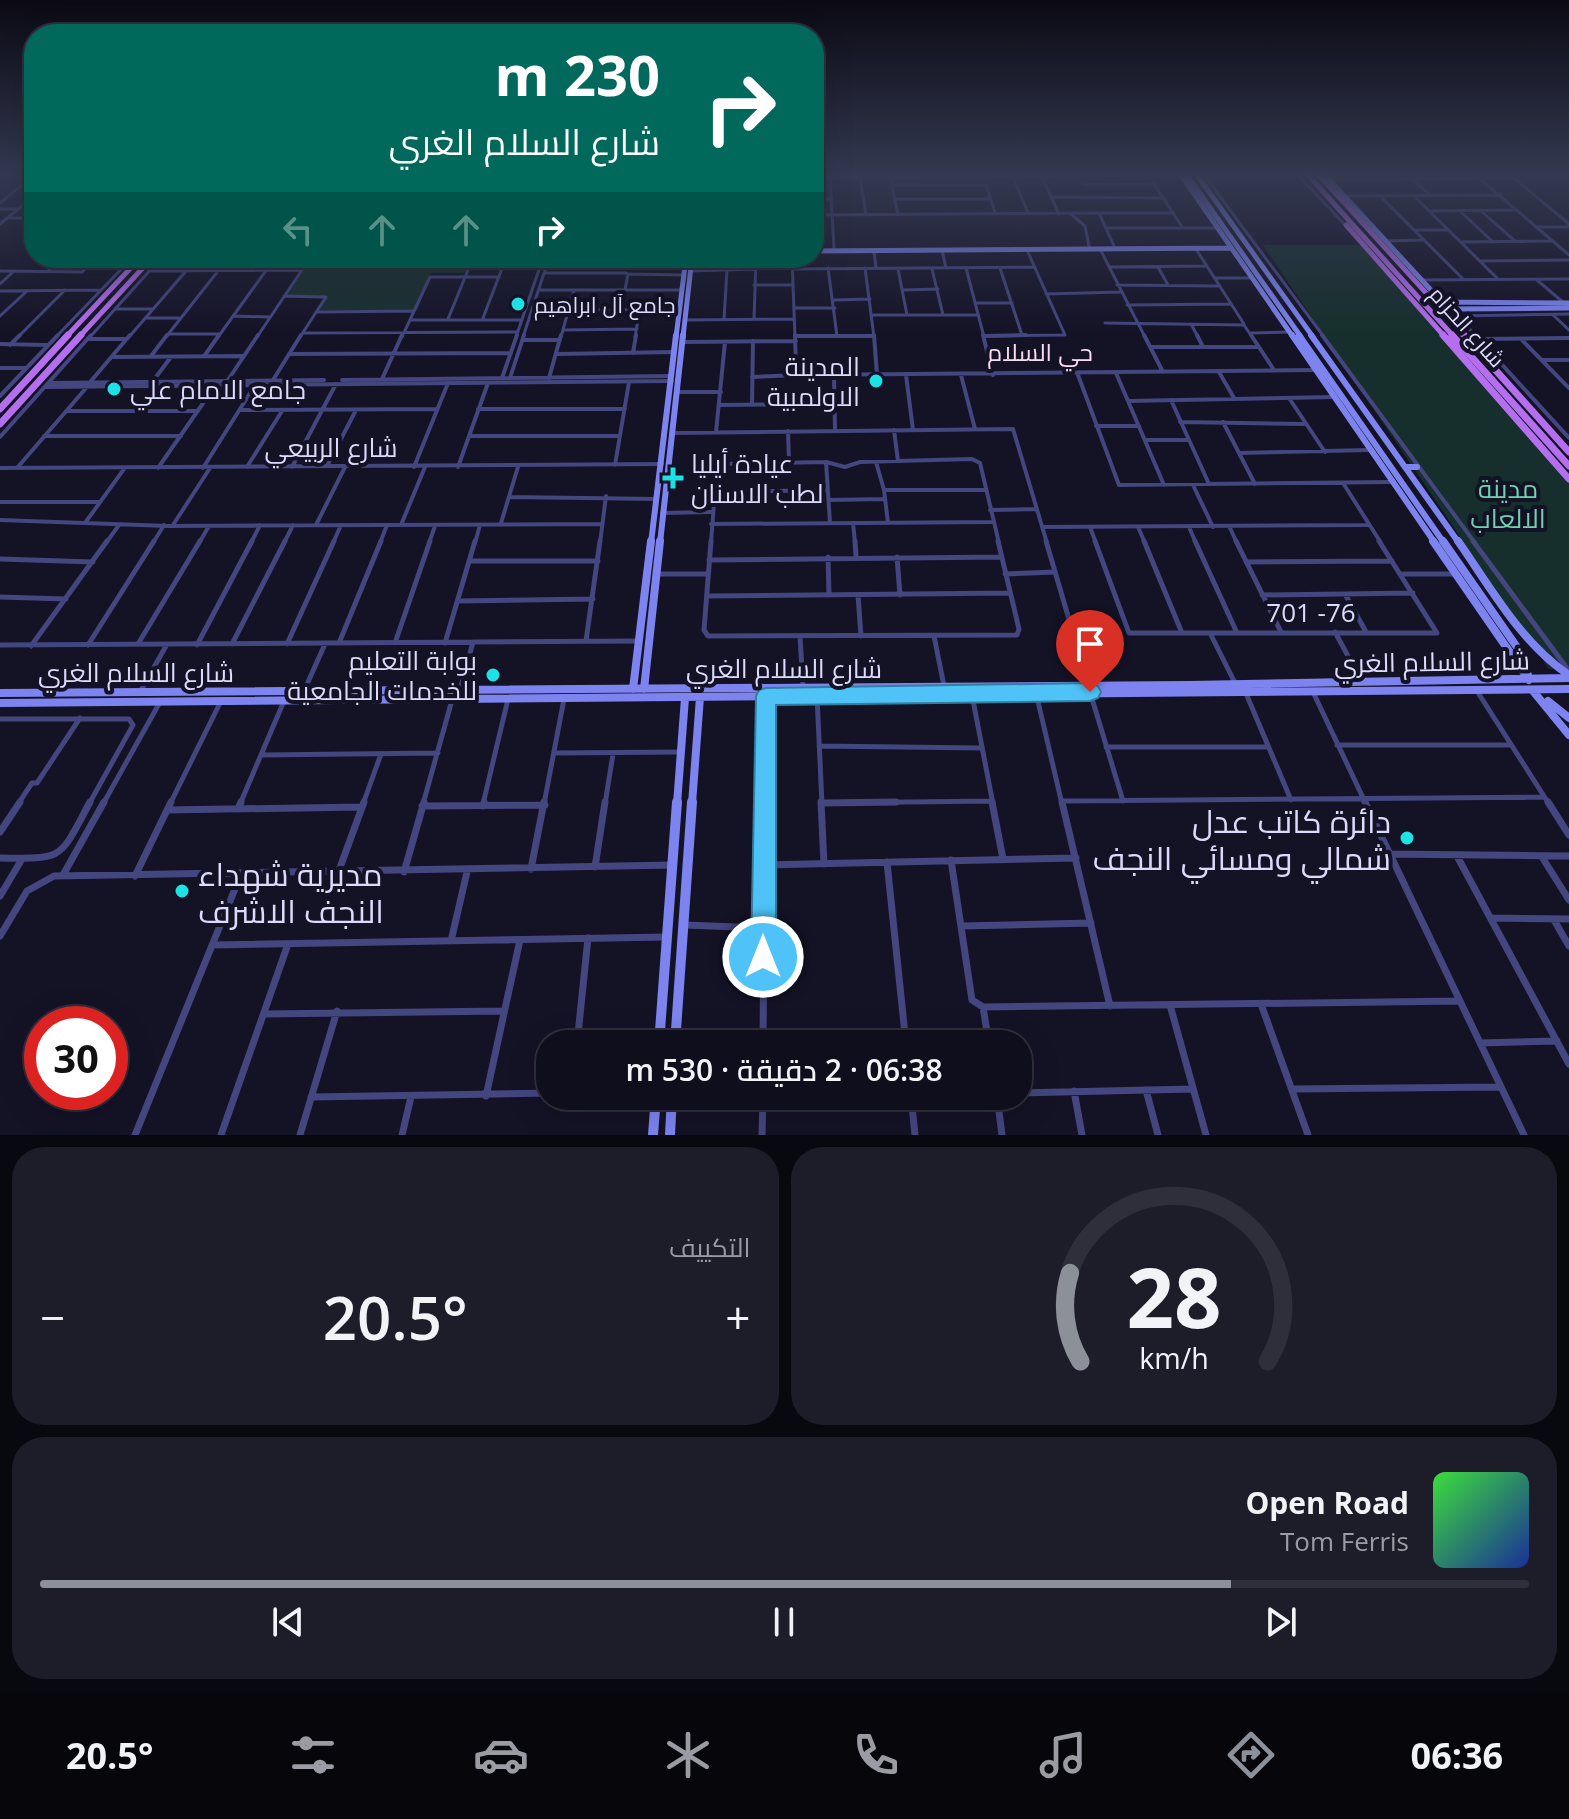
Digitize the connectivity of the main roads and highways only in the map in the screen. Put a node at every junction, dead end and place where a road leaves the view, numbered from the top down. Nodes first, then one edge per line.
1 (1351, 228) edge
2 (1352, 228) edge
3 (1370, 228) edge
4 (126, 268) edge
5 (143, 268) edge
6 (1418, 280) junction
7 (1403, 281) junction
8 (1412, 290) junction
9 (1424, 290) junction
10 (1457, 352) junction
11 (1468, 352) junction
12 (1487, 360) junction
13 (1497, 360) road end
14 (36, 385) junction
15 (22, 386) junction
16 (1512, 402) junction
17 (1525, 402) junction
18 (17, 406) junction
19 (1, 408) edge
20 (1537, 416) junction
21 (1525, 417) junction
22 (0, 424) edge
23 (1569, 452) edge
24 (1569, 466) edge
25 (1569, 479) edge

1 - 10 main road
2 - 7 main road, شارع الحزام
3 - 6 main road, شارع الحزام
4 - 15 main road
5 - 14 main road
6 - 7 main road
6 - 9 main road, شارع الحزام
7 - 8 main road, شارع الحزام
8 - 9 main road
8 - 11 main road, شارع الحزام
9 - 12 main road, شارع الحزام
10 - 11 main road
10 - 25 main road
11 - 16 main road, شارع الحزام
12 - 13 main road
12 - 17 main road, شارع الحزام
14 - 15 main road
14 - 18 main road
15 - 19 main road
16 - 17 main road
16 - 21 main road, شارع الحزام
17 - 20 main road, شارع الحزام
18 - 19 main road
18 - 22 main road
20 - 21 main road
20 - 23 main road, شارع الحزام
21 - 24 main road, شارع الحزام

